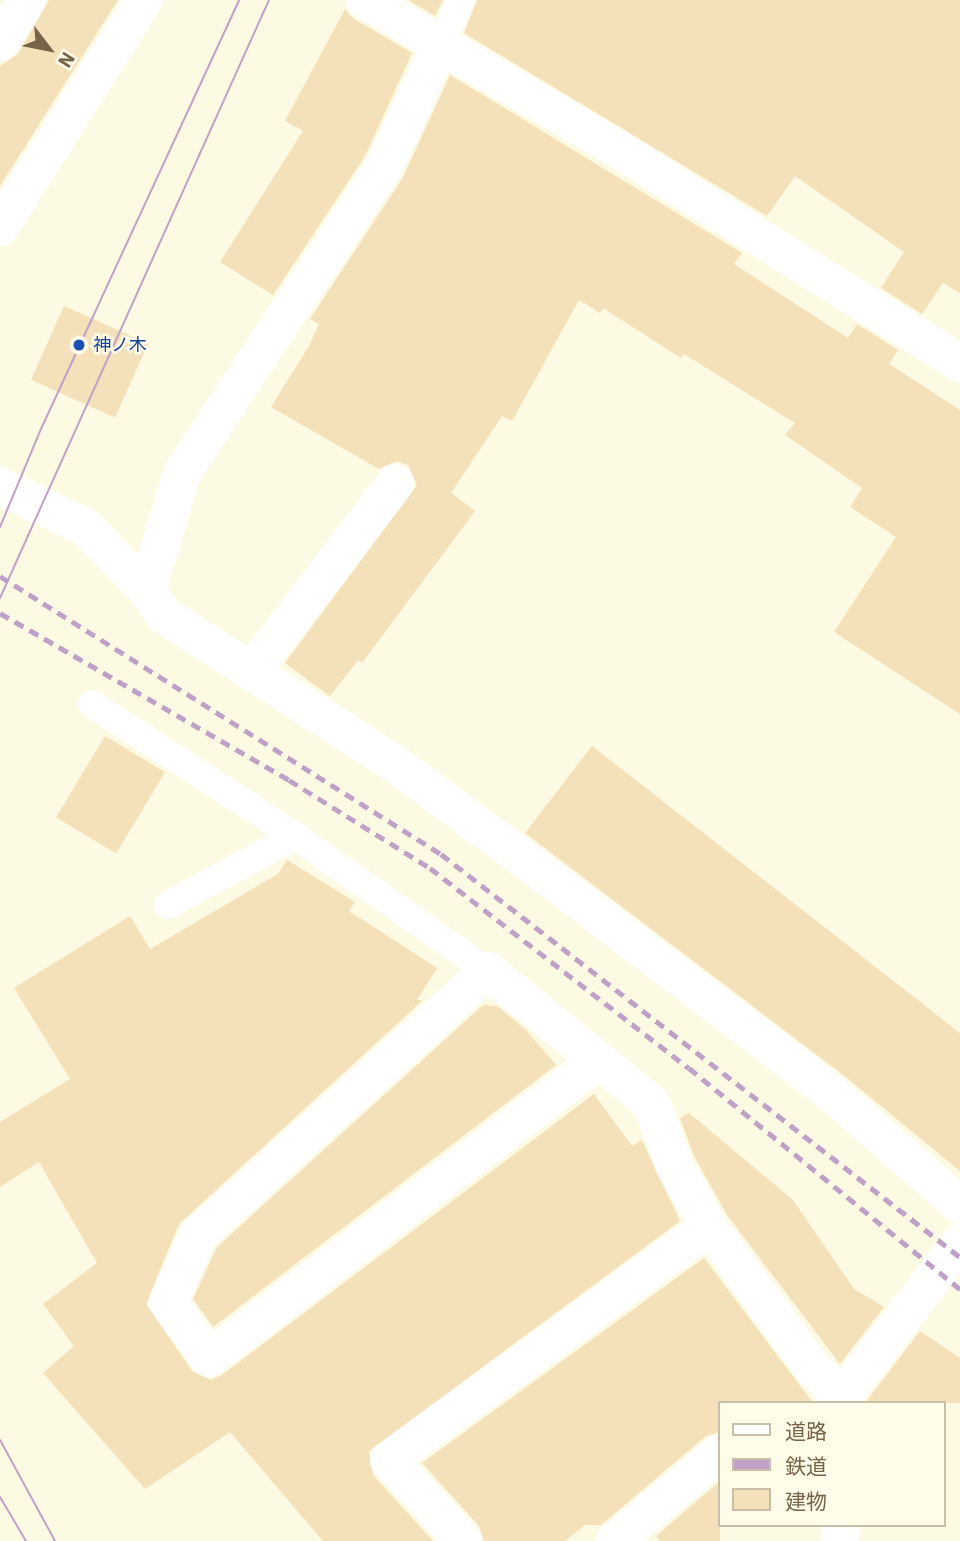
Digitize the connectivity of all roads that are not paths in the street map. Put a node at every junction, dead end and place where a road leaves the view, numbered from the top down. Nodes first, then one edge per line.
1 (27, 0) edge
2 (144, 0) edge
3 (365, 0) edge
4 (461, 0) edge
5 (0, 42) edge
6 (441, 43) junction
7 (0, 227) edge
8 (960, 363) edge
9 (395, 483) dead end
10 (0, 486) edge
11 (147, 590) junction
12 (252, 671) junction
13 (92, 704) dead end
14 (295, 836) junction
15 (168, 905) dead end
16 (488, 971) junction
17 (597, 1061) junction
18 (960, 1205) edge
19 (709, 1227) junction
20 (960, 1243) edge
21 (840, 1401) edge
22 (718, 1455) edge
23 (463, 1541) edge
24 (615, 1541) edge

1 - 5 street
2 - 7 street
3 - 6 street
4 - 6 lane
6 - 8 street
6 - 11 street
9 - 12 street
10 - 11 street
11 - 12 street
12 - 18 street
13 - 14 lane
14 - 15 lane
14 - 16 lane
16 - 17 street
16 - 17 street
17 - 19 street
19 - 21 street
19 - 23 street
20 - 21 street
22 - 24 street

